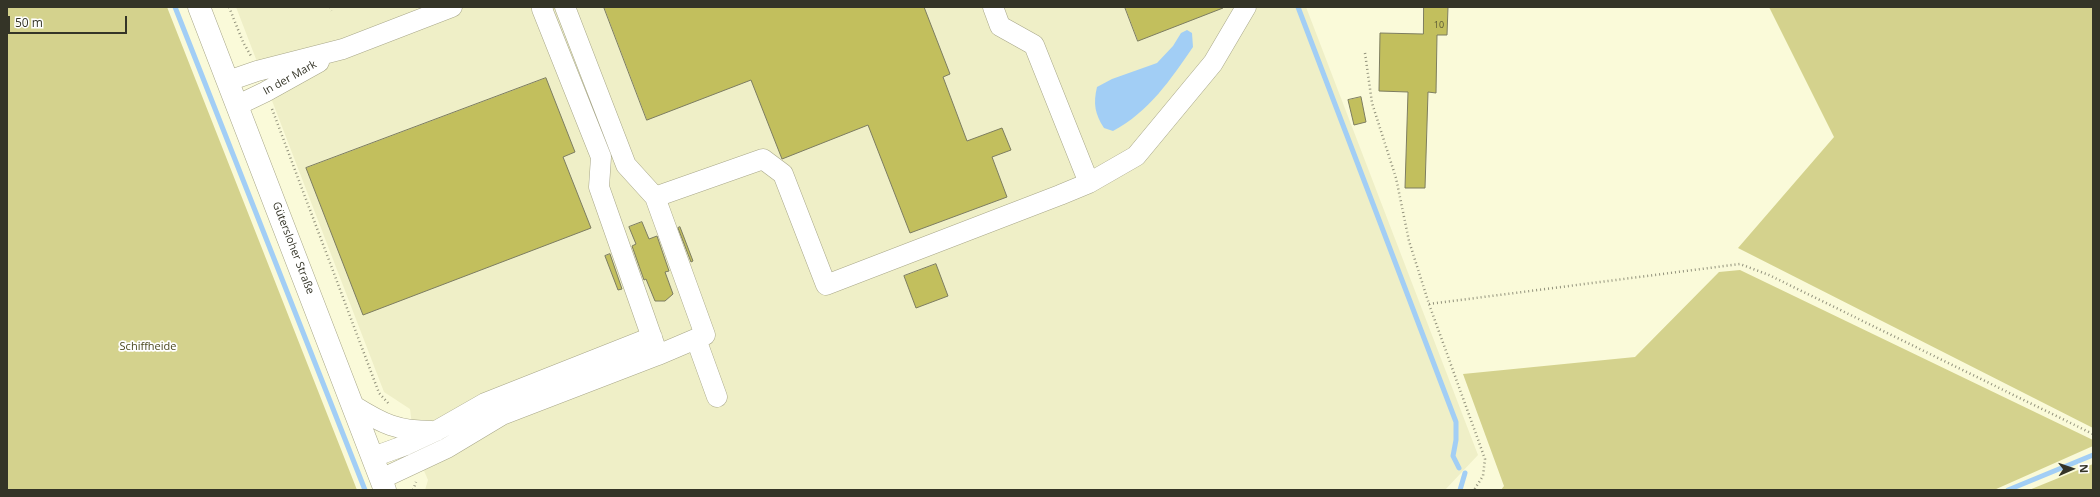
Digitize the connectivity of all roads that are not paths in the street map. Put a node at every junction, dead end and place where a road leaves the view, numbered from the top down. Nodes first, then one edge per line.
1 (199, 7) edge
2 (452, 7) edge
3 (543, 7) edge
4 (565, 7) edge
5 (992, 7) edge
6 (1246, 7) edge
7 (342, 50) junction
8 (228, 81) junction
9 (238, 105) junction
10 (1089, 183) junction
11 (655, 197) junction
12 (700, 337) junction
13 (655, 346) junction
14 (716, 397) dead end
15 (354, 406) junction
16 (436, 431) junction
17 (373, 457) junction
18 (383, 484) edge

1 - 8 main road, Gütersloher Straße
2 - 7 street, In der Mark
3 - 13 street
4 - 11 street
5 - 10 street
6 - 10 street
7 - 8 street, In der Mark
7 - 9 street, In der Mark
8 - 9 main road, Gütersloher Straße
9 - 15 main road, Gütersloher Straße
10 - 11 street
11 - 12 street
12 - 13 street
12 - 14 street
13 - 16 street
13 - 18 street
15 - 16 street
15 - 17 main road, Gütersloher Straße
16 - 17 street
17 - 18 main road, Gütersloher Straße

